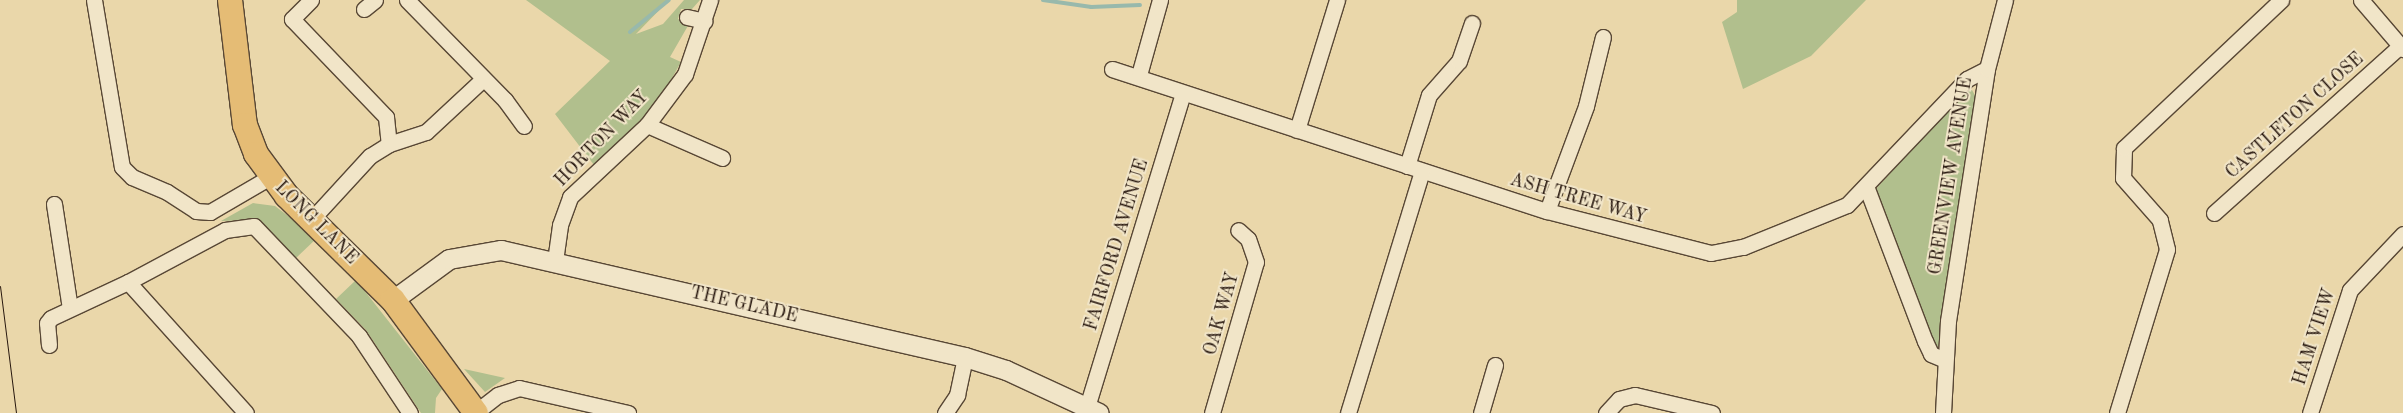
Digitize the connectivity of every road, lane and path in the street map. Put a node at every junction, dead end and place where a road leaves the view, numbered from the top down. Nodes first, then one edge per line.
1 (94, 0) edge
2 (230, 0) edge
3 (311, 0) edge
4 (407, 0) edge
5 (710, 0) edge
6 (1160, 0) edge
7 (1337, 0) edge
8 (2005, 0) edge
9 (2281, 0) edge
10 (2361, 0) edge
11 (687, 16) dead end
12 (705, 21) junction
13 (1472, 23) dead end
14 (1603, 37) dead end
15 (2402, 48) edge
16 (1112, 69) dead end
17 (1987, 69) junction
18 (1139, 75) junction
19 (482, 80) junction
20 (1183, 93) junction
21 (647, 125) junction
22 (524, 126) dead end
23 (1297, 130) junction
24 (389, 144) junction
25 (722, 158) dead end
26 (1407, 166) junction
27 (1422, 171) junction
28 (270, 176) junction
29 (1866, 186) junction
30 (54, 204) dead end
31 (1547, 211) junction
32 (2214, 213) dead end
33 (312, 219) junction
34 (1238, 230) dead end
35 (2403, 234) edge
36 (555, 261) junction
37 (128, 282) junction
38 (393, 300) junction
39 (70, 308) junction
40 (49, 345) dead end
41 (965, 357) junction
42 (1943, 360) junction
43 (1495, 365) dead end
44 (1093, 410) edge
45 (245, 413) edge
46 (410, 413) edge
47 (476, 413) edge
48 (628, 413) edge
49 (945, 413) edge
50 (1212, 413) edge
51 (1348, 413) edge
52 (1481, 413) edge
53 (1606, 413) edge
54 (1712, 413) edge
55 (1943, 413) edge
56 (2117, 413) edge
57 (2310, 413) edge

1 - 28 street
2 - 28 main road, LONG LANE
3 - 24 street
4 - 19 street
5 - 12 street, HORTON WAY
6 - 18 street
7 - 23 street
8 - 17 street, GREENVIEW AVENUE
9 - 56 street
10 - 15 street
11 - 12 street
12 - 21 street, HORTON WAY
13 - 26 street
14 - 31 street
15 - 32 street, CASTLETON CLOSE
16 - 18 street, ASH TREE WAY
17 - 29 street, ASH TREE WAY
17 - 42 street, GREENVIEW AVENUE
18 - 20 street, ASH TREE WAY
19 - 22 street
19 - 24 street
20 - 23 street, ASH TREE WAY
20 - 44 street, FAIRFORD AVENUE
21 - 25 street
21 - 36 street, HORTON WAY
23 - 26 street, ASH TREE WAY
24 - 33 street
26 - 27 street, ASH TREE WAY
27 - 31 street, ASH TREE WAY
27 - 51 street
28 - 33 main road, LONG LANE
29 - 31 street, ASH TREE WAY
29 - 42 street, GREENVIEW AVENUE
30 - 39 street
33 - 38 main road, LONG LANE
34 - 50 street, OAK WAY
35 - 57 street, HAM VIEW
36 - 38 street, THE GLADE
36 - 41 street, THE GLADE
37 - 39 street
37 - 45 street
37 - 46 street
38 - 47 main road, LONG LANE
39 - 40 street
41 - 44 street, THE GLADE
41 - 49 street
42 - 55 street, GREENVIEW AVENUE
43 - 52 street
47 - 48 street
53 - 54 street

